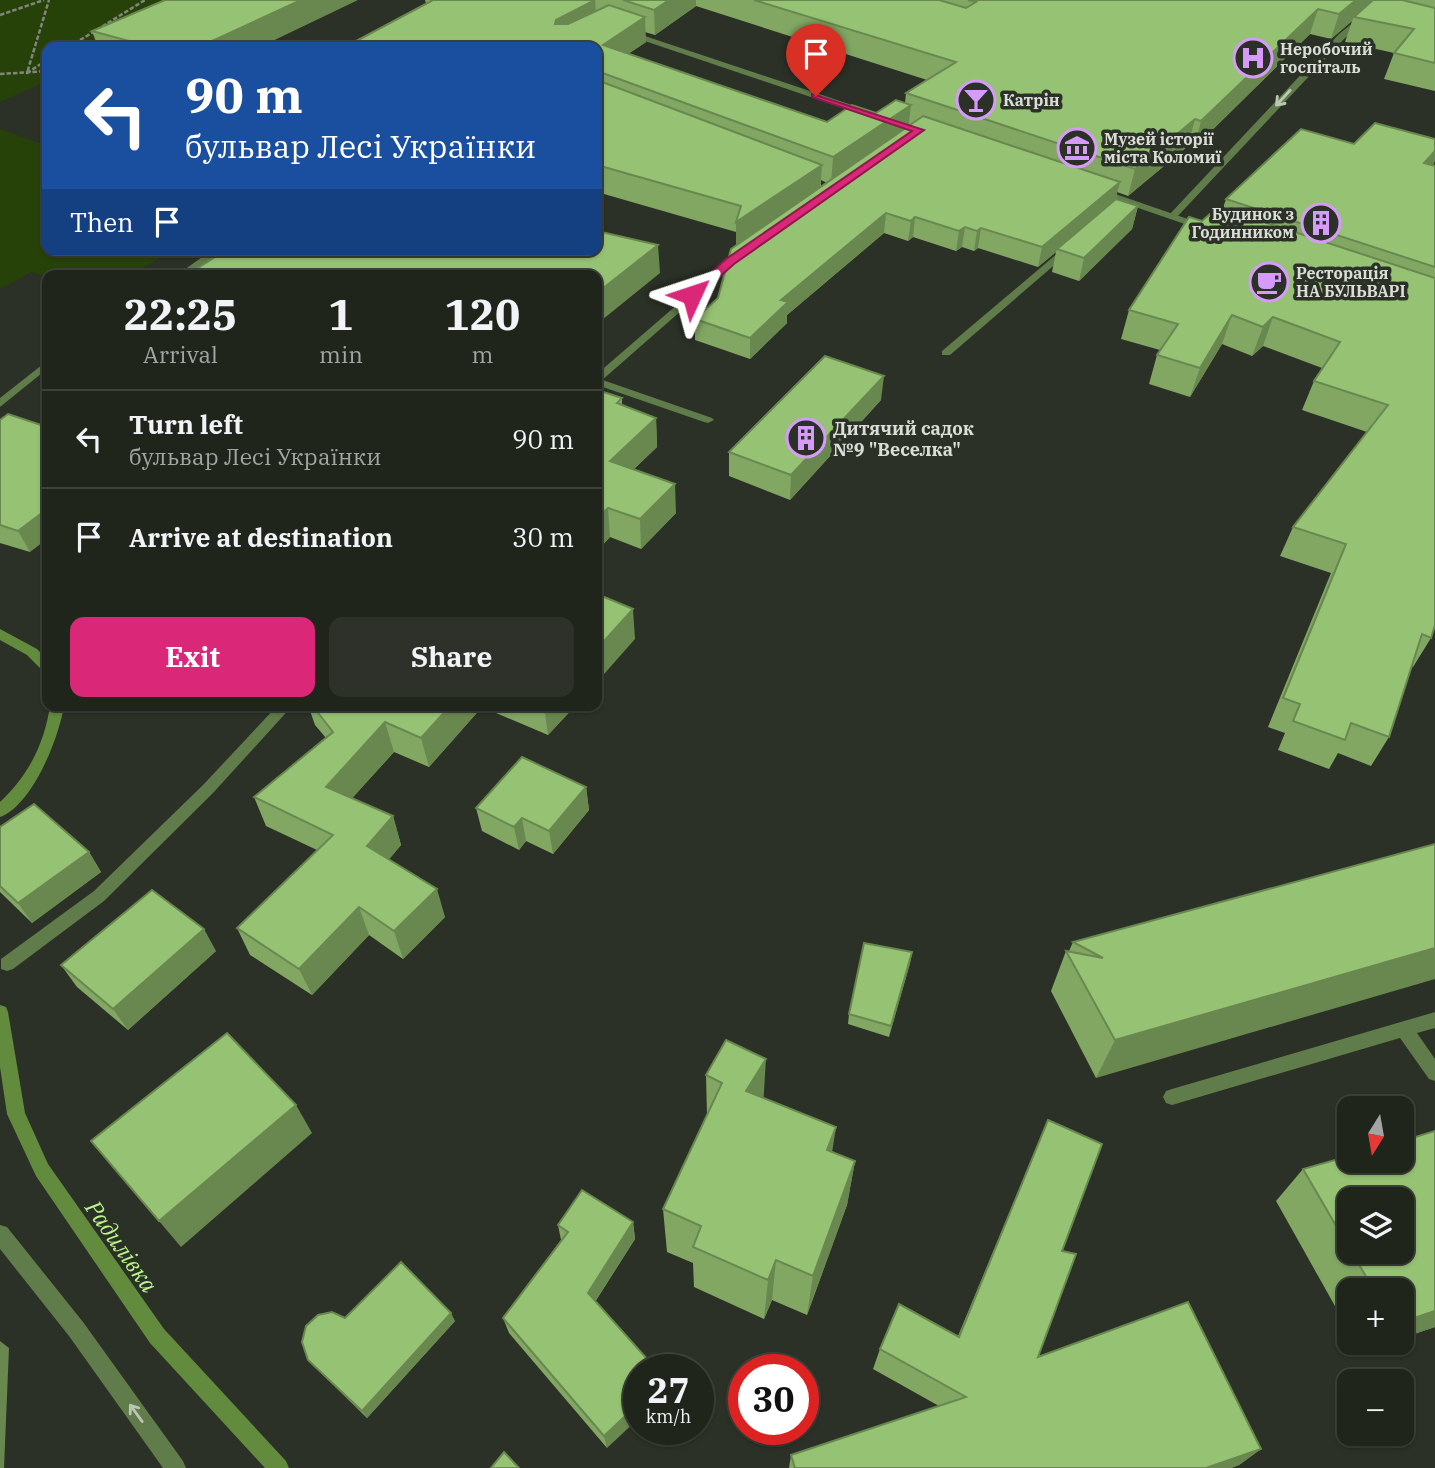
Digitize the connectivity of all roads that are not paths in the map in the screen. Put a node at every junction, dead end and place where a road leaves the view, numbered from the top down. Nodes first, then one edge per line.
1 (1385, 0) edge
2 (1369, 13) junction
3 (1382, 16) edge
4 (621, 30) edge
5 (881, 117) edge
6 (1087, 188) edge
7 (1126, 201) junction
8 (1115, 210) edge
9 (1172, 217) junction
10 (1211, 230) edge
11 (1073, 246) edge
12 (751, 248) edge
13 (210, 256) edge
14 (189, 270) edge
15 (946, 353) dead end
16 (42, 368) edge
17 (602, 376) edge
18 (602, 382) edge
19 (0, 404) edge
20 (708, 420) dead end
21 (280, 711) edge
22 (7, 964) dead end
23 (1435, 1020) edge
24 (1404, 1029) junction
25 (1435, 1073) edge
26 (1172, 1097) dead end
27 (4, 1247) edge
28 (176, 1468) edge

1 - 2 street
2 - 3 street
2 -> 9 street
4 - 5 street
6 - 7 street
7 - 8 street
7 - 9 street
9 - 10 street
11 - 15 street
12 - 17 street
13 - 14 street
16 - 19 street
18 - 20 street
21 - 22 street
23 - 24 street
24 - 25 street
24 - 26 street
28 -> 27 street

